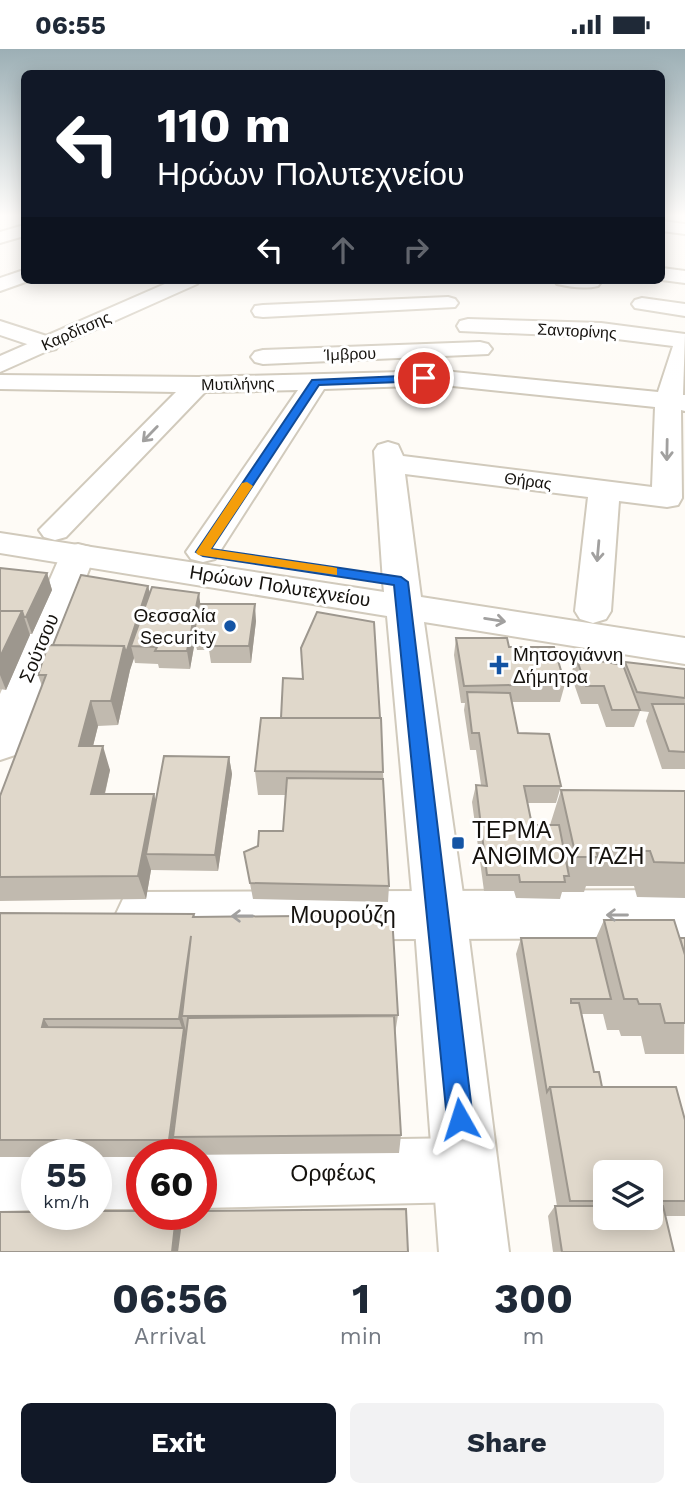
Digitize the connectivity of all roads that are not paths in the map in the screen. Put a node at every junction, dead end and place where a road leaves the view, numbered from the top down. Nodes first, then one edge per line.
1 (665, 274) edge
2 (21, 277) edge
3 (685, 277) edge
4 (181, 284) edge
5 (441, 284) edge
6 (0, 285) edge
7 (448, 303) junction
8 (642, 304) dead end
9 (685, 310) edge
10 (468, 326) junction
11 (0, 328) edge
12 (685, 343) edge
13 (48, 344) junction
14 (480, 349) junction
15 (263, 357) junction
16 (0, 365) edge
17 (496, 381) junction
18 (0, 382) edge
19 (316, 382) junction
20 (262, 384) junction
21 (198, 385) junction
22 (676, 402) edge
23 (604, 491) junction
24 (0, 522) edge
25 (67, 542) junction
26 (0, 543) edge
27 (203, 552) junction
28 (402, 594) junction
29 (593, 611) junction
30 (685, 625) edge
31 (685, 651) edge
32 (4, 723) edge
33 (440, 915) junction
34 (685, 915) edge
35 (96, 916) edge
36 (465, 1170) junction
37 (217, 1175) edge
38 (21, 1177) edge
39 (0, 1178) edge
40 (474, 1252) edge

1 - 3 street
2 - 6 street
4 - 13 street, Καρδίτσης
5 - 7 street
7 - 10 street
7 - 15 street
8 - 9 street
10 - 12 street, Σαντορίνης
10 - 14 street
11 - 13 street
12 - 22 street
13 - 16 street, Καρδίτσης
14 - 15 street, Ίμβρου
14 - 17 street
15 - 20 street
17 - 19 street, Μυτιλήνης
17 - 22 street, Μυτιλήνης
18 - 21 street, Μυτιλήνης
19 - 20 street, Μυτιλήνης
19 - 27 street
20 - 21 street, Μυτιλήνης
21 -> 25 street
22 -> 23 street, Θήρας
23 - 28 street, Θήρας
23 -> 29 street
24 - 25 street, Ηρώων Πολυτεχνείου
25 - 26 street, Ηρώων Πολυτεχνείου
25 - 27 street, Ηρώων Πολυτεχνείου
25 - 28 street, Ηρώων Πολυτεχνείου
25 - 32 street, Σούτσου
27 - 28 street, Ηρώων Πολυτεχνείου
28 - 29 street, Ηρώων Πολυτεχνείου
28 -> 31 street, Ηρώων Πολυτεχνείου
28 - 33 street, Θήρας
29 - 30 street, Ηρώων Πολυτεχνείου
34 -> 33 street, Μουρούζη
33 -> 35 street, Μουρούζη
33 - 36 street, Θήρας
36 - 37 street, Ορφέως
36 - 40 street, Θήρας
38 - 39 street

